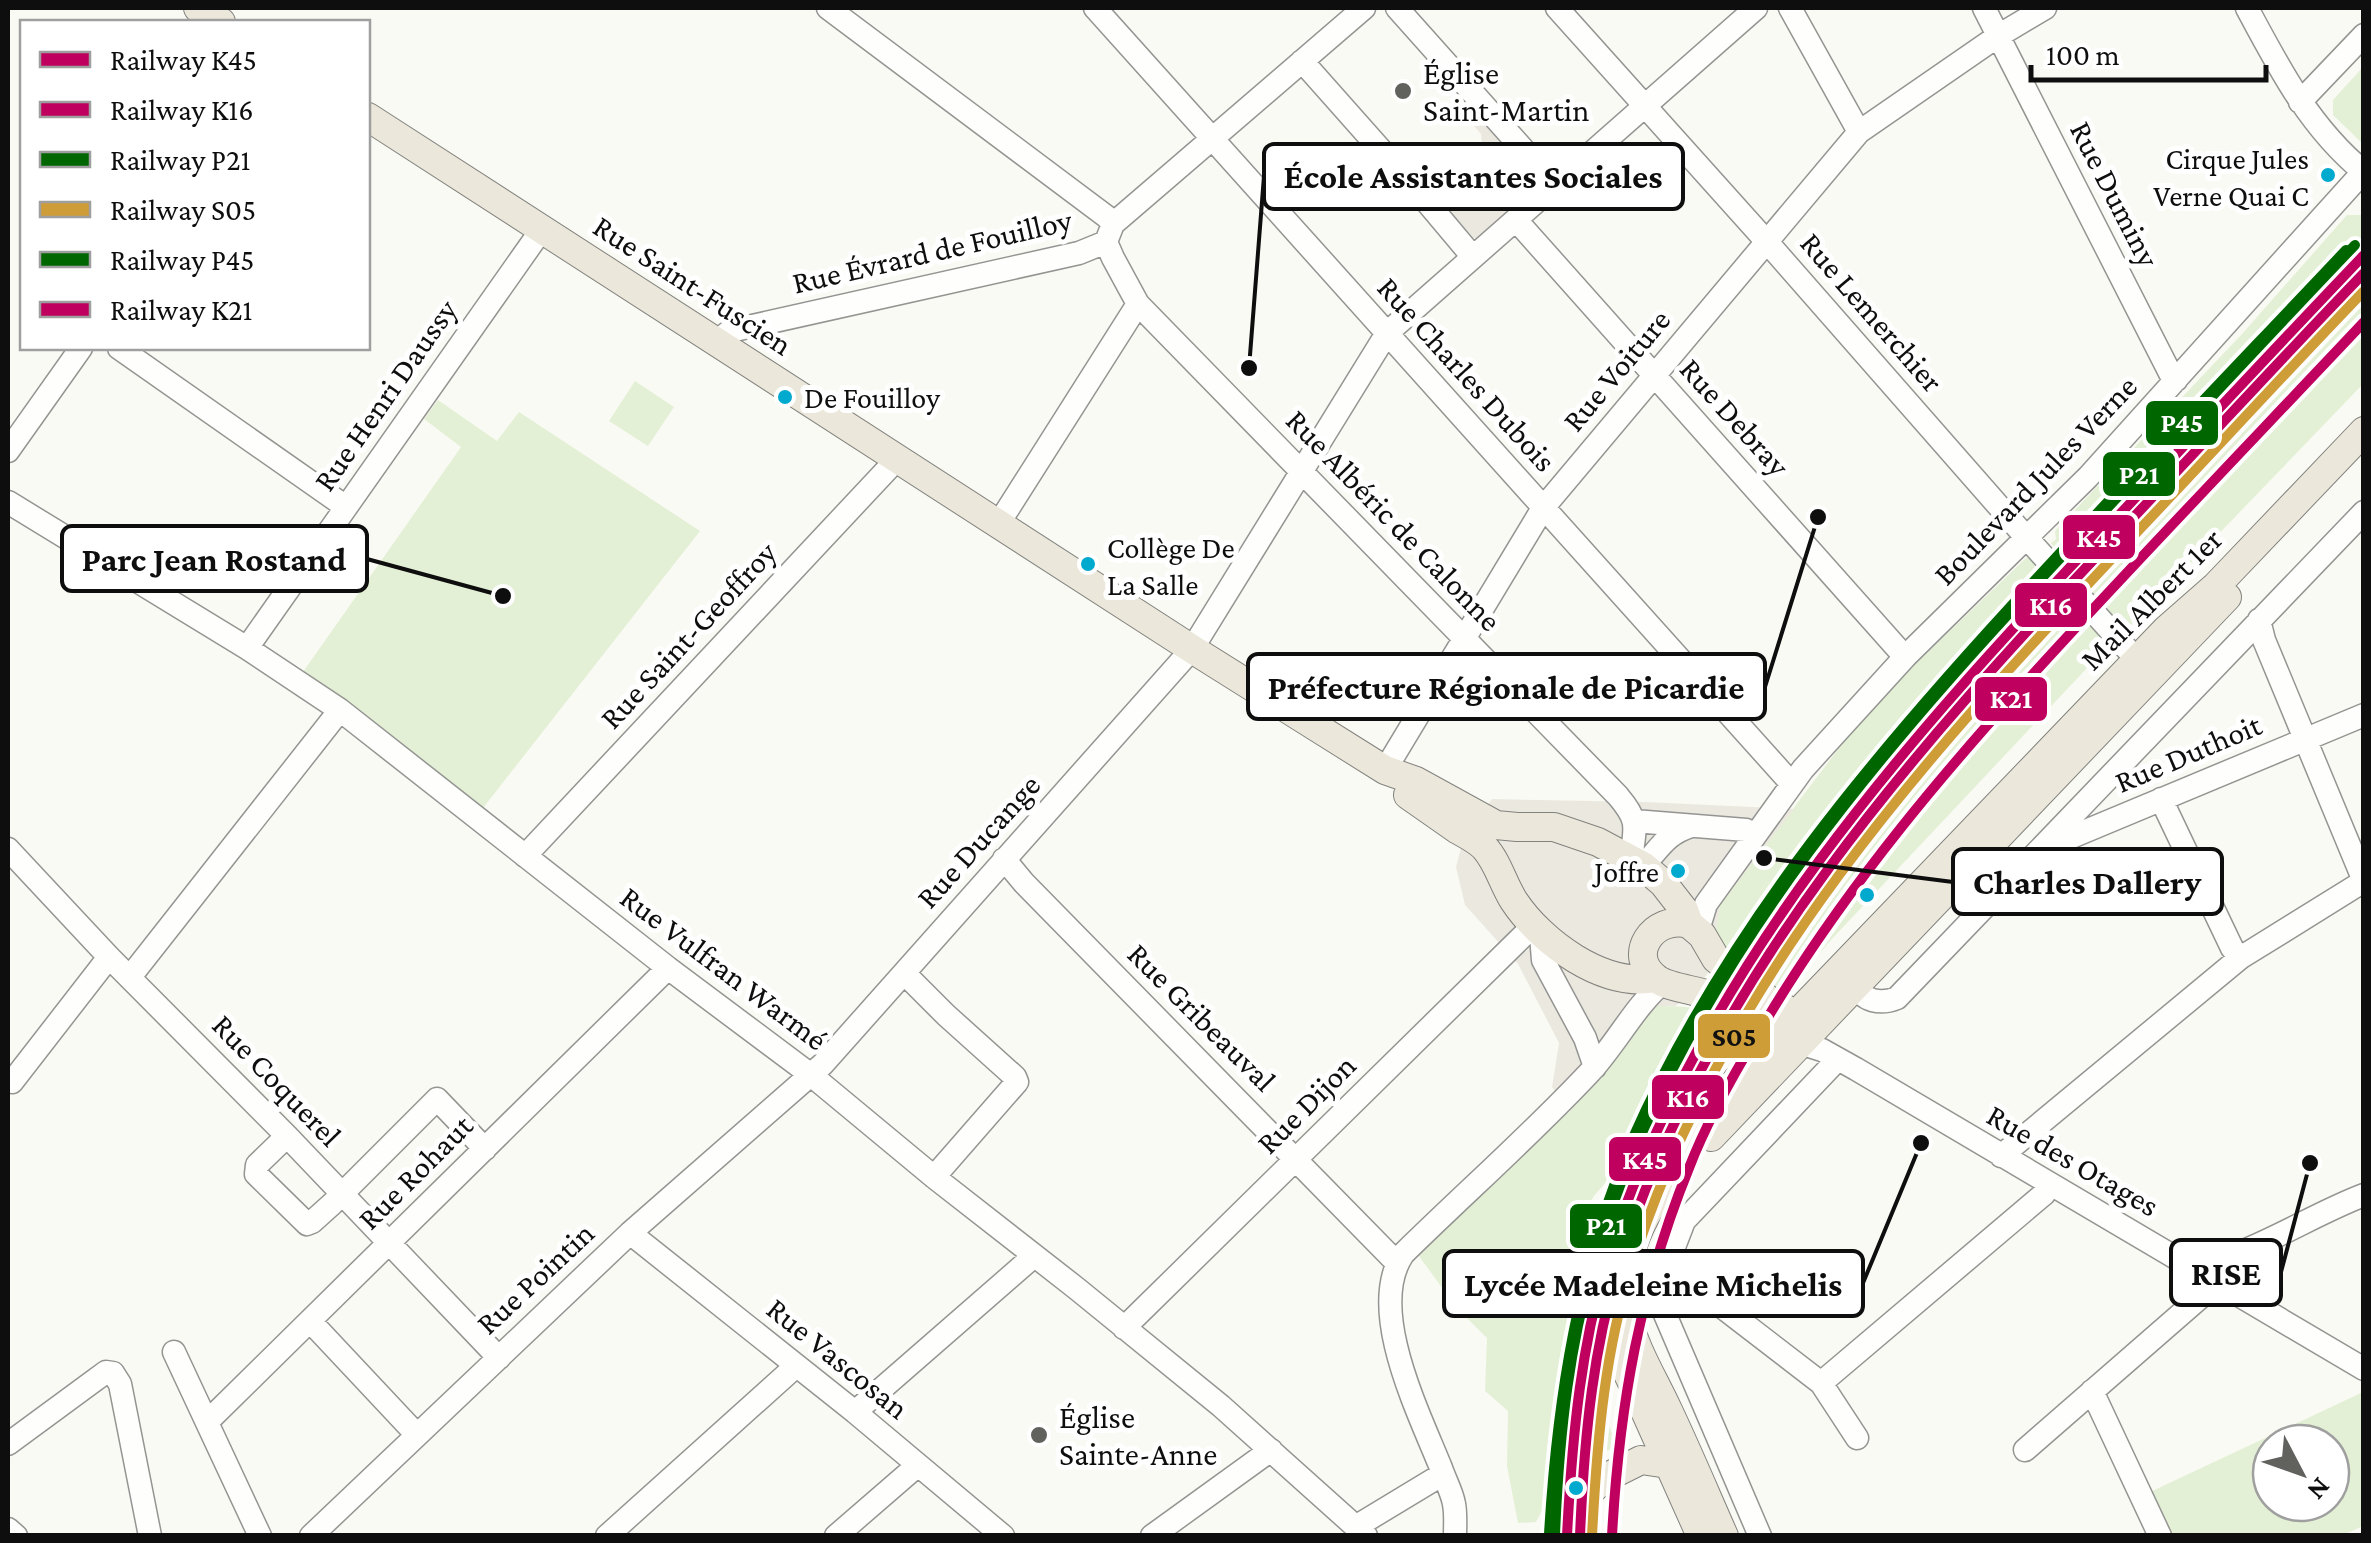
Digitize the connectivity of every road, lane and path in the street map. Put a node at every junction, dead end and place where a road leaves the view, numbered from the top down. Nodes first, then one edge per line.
1 (828, 8) edge
2 (1095, 8) edge
3 (1327, 8) edge
4 (1364, 8) edge
5 (1397, 8) edge
6 (1557, 8) edge
7 (1756, 8) edge
8 (1790, 8) edge
9 (1984, 8) edge
10 (2045, 8) edge
11 (2247, 8) edge
12 (1344, 25) junction
13 (2364, 35) edge
14 (1998, 36) junction
15 (1302, 61) junction
16 (2300, 102) junction
17 (1644, 106) junction
18 (370, 118) edge
19 (1859, 132) junction
20 (1212, 139) junction
21 (2363, 172) edge
22 (1555, 185) junction
23 (1516, 220) junction
24 (542, 229) junction
25 (1110, 233) junction
26 (1767, 242) junction
27 (1473, 257) junction
28 (1138, 304) junction
29 (1387, 334) junction
30 (716, 342) junction
31 (79, 350) edge
32 (122, 350) edge
33 (1655, 376) junction
34 (2176, 380) junction
35 (2364, 430) edge
36 (8, 451) edge
37 (2364, 456) edge
38 (898, 458) junction
39 (1301, 472) junction
40 (8, 502) edge
41 (346, 507) junction
42 (1543, 508) junction
43 (2364, 512) edge
44 (999, 524) junction
45 (2034, 545) junction
46 (2259, 620) junction
47 (1465, 638) junction
48 (247, 648) junction
49 (1192, 648) junction
50 (2128, 650) junction
51 (1904, 658) junction
52 (340, 710) junction
53 (2364, 715) edge
54 (2304, 739) junction
55 (1385, 770) junction
56 (1791, 783) junction
57 (2162, 800) junction
58 (1634, 821) junction
59 (1691, 826) junction
60 (1475, 828) junction
61 (1517, 828) junction
62 (1754, 834) junction
63 (8, 849) edge
64 (2037, 851) junction
65 (525, 856) junction
66 (1004, 859) junction
67 (1493, 860) junction
68 (1637, 862) junction
69 (2364, 881) edge
70 (1537, 930) junction
71 (1698, 934) junction
72 (109, 957) junction
73 (2240, 958) junction
74 (668, 968) junction
75 (904, 973) junction
76 (130, 977) junction
77 (1665, 982) junction
78 (1855, 984) junction
79 (1807, 1039) junction
80 (1594, 1067) junction
81 (811, 1075) junction
82 (12, 1082) dead end
83 (288, 1136) junction
84 (485, 1149) junction
85 (2001, 1156) junction
86 (1296, 1159) junction
87 (934, 1177) junction
88 (2050, 1184) junction
89 (341, 1194) junction
90 (2364, 1195) edge
91 (630, 1233) junction
92 (390, 1242) junction
93 (1034, 1256) junction
94 (1396, 1263) junction
95 (1669, 1266) junction
96 (2192, 1266) junction
97 (2214, 1281) junction
98 (310, 1320) junction
99 (1124, 1328) junction
100 (174, 1352) dead end
101 (498, 1358) junction
102 (796, 1366) junction
103 (2364, 1369) edge
104 (1821, 1383) junction
105 (2092, 1392) junction
106 (855, 1412) junction
107 (207, 1422) junction
108 (417, 1435) junction
109 (1857, 1438) dead end
110 (8, 1444) edge
111 (1271, 1450) junction
112 (2025, 1450) dead end
113 (1679, 1460) junction
114 (918, 1465) junction
115 (1443, 1474) junction
116 (8, 1528) edge
117 (1566, 1530) edge
118 (1361, 1531) edge
119 (16, 1536) edge
120 (150, 1536) edge
121 (260, 1536) edge
122 (311, 1536) edge
123 (607, 1536) edge
124 (836, 1536) edge
125 (1003, 1536) edge
126 (1152, 1536) edge
127 (1455, 1536) edge
128 (1701, 1536) edge
129 (1724, 1536) edge
130 (1760, 1536) edge
131 (2160, 1536) edge

1 - 25 street
2 - 20 street, Rue Charles Dubois
3 - 12 street
4 - 12 street
5 - 22 street
6 - 17 street, Rue Lemerchier
7 - 17 street, Rue Ducange
8 - 19 street
9 - 14 street, Rue Duminy
10 - 14 street, Rue Voiture
11 - 16 street
12 - 15 street
13 - 16 street
14 - 19 street, Rue Voiture
14 - 34 street, Rue Duminy
15 - 20 street
15 - 27 street
16 - 21 street
17 - 22 street, Rue Ducange
17 - 26 street, Rue Lemerchier
18 - 24 main road, Rue Saint-Fuscien
19 - 26 street, Rue Voiture
20 - 25 street
20 - 29 street, Rue Charles Dubois
21 - 34 street, Boulevard Jules Verne
22 - 23 street, Rue Ducange
23 - 27 street, Rue Ducange
23 - 33 street, Rue Debray
24 - 30 main road, Rue Saint-Fuscien
24 - 41 street, Rue Henri Daussy
25 - 28 street, Rue Albéric de Calonne
25 - 30 street, Rue Évrard de Fouilloy
26 - 33 street, Rue Voiture
26 - 45 street, Rue Lemerchier
27 - 29 street, Rue Ducange
28 - 39 street, Rue Albéric de Calonne
28 - 44 street
29 - 39 street, Rue Ducange
29 - 42 street, Rue Charles Dubois
30 - 38 main road, Rue Saint-Fuscien
31 - 36 street
32 - 41 street
33 - 42 street, Rue Voiture
33 - 51 street, Rue Debray
34 - 45 street, Boulevard Jules Verne
35 - 50 main road, Mail Albert 1er
37 - 78 main road, Mail Albert 1er
38 - 44 main road, Rue Saint-Fuscien
38 - 65 street, Rue Saint-Geoffroy
39 - 47 street, Rue Albéric de Calonne
39 - 49 street, Rue Ducange
40 - 48 street, Rue Vulfran Warmé
41 - 48 street, Rue Henri Daussy
42 - 47 street, Rue Voiture
42 - 56 street, Rue Charles Dubois
43 - 46 street
44 - 49 main road, Rue Saint-Fuscien
45 - 50 street, Rue Lemerchier
45 - 51 street, Boulevard Jules Verne
46 - 54 street
46 - 64 street
47 - 55 street, Rue Voiture
47 - 58 street, Rue Albéric de Calonne
48 - 52 street, Rue Vulfran Warmé
49 - 55 main road, Rue Saint-Fuscien
49 - 66 street, Rue Ducange
50 - 79 main road, Mail Albert 1er
51 - 56 street, Boulevard Jules Verne
52 - 65 street, Rue Vulfran Warmé
52 - 76 street
53 - 54 street, Rue Duthoit
54 - 57 street, Rue Duthoit
54 - 69 street
55 - 60 main road, Rue Saint-Fuscien
56 - 62 street, Boulevard Jules Verne
57 - 64 street, Rue Duthoit
57 - 73 street
58 - 59 street
58 - 68 street
59 - 62 street
59 - 68 street
60 - 61 main road
60 - 67 main road
61 - 67 main road
61 - 68 main road
62 - 71 street, Boulevard Jules Verne
63 - 72 street, Rue Coquerel
64 - 78 street
65 - 74 street, Rue Vulfran Warmé
66 - 75 street, Rue Ducange
66 - 86 street, Rue Gribeauval
67 - 70 main road
68 - 71 main road
69 - 73 street
70 - 77 main road
70 - 80 street
70 - 86 street, Rue Dijon
71 - 77 main road
71 - 77 main road
71 - 79 main road
72 - 76 street, Rue Coquerel
72 - 82 street
73 - 85 street
74 - 81 street, Rue Vulfran Warmé
74 - 84 street, Rue Rohaut
75 - 81 street, Rue Ducange
75 - 87 street
76 - 83 street, Rue Coquerel
77 - 79 main road
77 - 80 street
78 - 79 main road, Mail Albert 1er
79 - 85 street, Rue des Otages
79 - 95 street
79 - 113 main road
80 - 94 street
81 - 87 street, Rue Vulfran Warmé
81 - 91 street, Rue Pointin
83 - 89 street, Rue Coquerel
83 - 89 street
84 - 89 street
84 - 92 street, Rue Rohaut
85 - 88 street, Rue des Otages
86 - 94 street, Rue Gribeauval
86 - 99 street, Rue Dijon
87 - 93 street, Rue Vulfran Warmé
88 - 96 street, Rue des Otages
88 - 104 street
89 - 92 street, Rue Coquerel
90 - 96 street
91 - 101 street, Rue Pointin
91 - 102 street, Rue Vascosan
92 - 98 street, Rue Rohaut
92 - 101 street, Rue Coquerel
93 - 99 street, Rue Vulfran Warmé
93 - 106 street
94 - 115 street
95 - 104 street
95 - 130 street
96 - 97 street, Rue des Otages
97 - 103 street, Rue des Otages
97 - 105 street
98 - 107 street, Rue Rohaut
98 - 108 street
99 - 111 street, Rue Vulfran Warmé
100 - 107 street
101 - 108 street, Rue Pointin
102 - 106 street, Rue Vascosan
102 - 123 street
104 - 109 street
105 - 112 street
105 - 131 street
106 - 114 street, Rue Vascosan
107 - 121 street
108 - 122 street, Rue Pointin
110 - 120 street
111 - 118 street, Rue Vulfran Warmé
111 - 126 street
113 - 117 main road
113 - 128 main road
113 - 129 main road
114 - 124 street
114 - 125 street, Rue Vascosan
115 - 118 street
115 - 127 street
116 - 119 street

